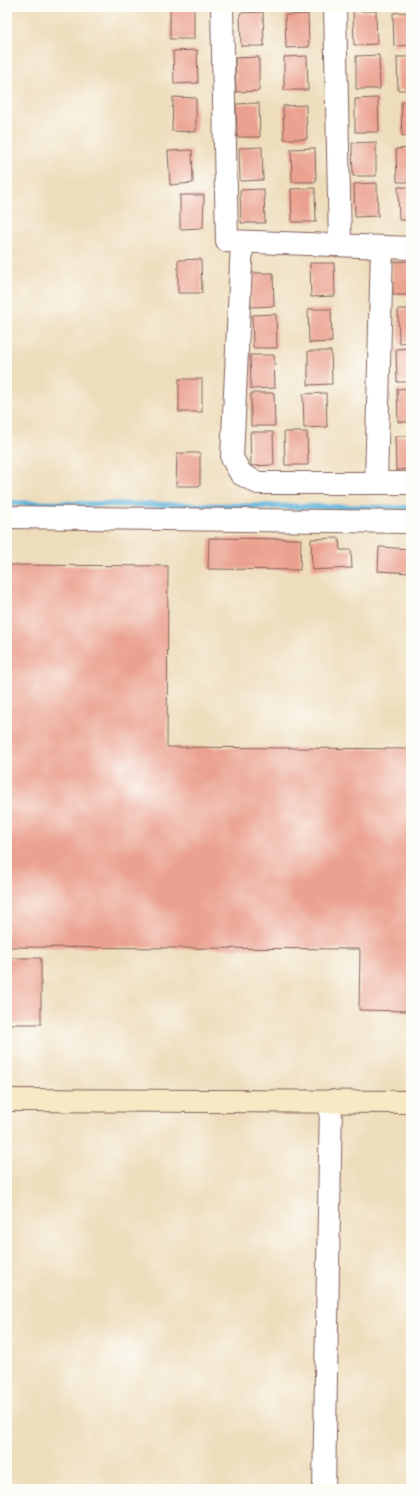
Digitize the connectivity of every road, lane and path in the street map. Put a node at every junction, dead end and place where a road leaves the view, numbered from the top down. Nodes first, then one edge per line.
1 (222, 7) edge
2 (334, 7) edge
3 (242, 242) junction
4 (340, 245) junction
5 (382, 247) junction
6 (411, 248) edge
7 (376, 483) junction
8 (411, 483) edge
9 (7, 517) edge
10 (411, 522) edge
11 (7, 1100) edge
12 (331, 1101) junction
13 (411, 1102) edge
14 (324, 1489) edge

1 - 3 street
2 - 4 street
3 - 4 street
3 - 7 street
4 - 5 street
5 - 6 street
5 - 7 street
7 - 8 street
9 - 10 street
11 - 12 street
12 - 13 street
12 - 14 street

